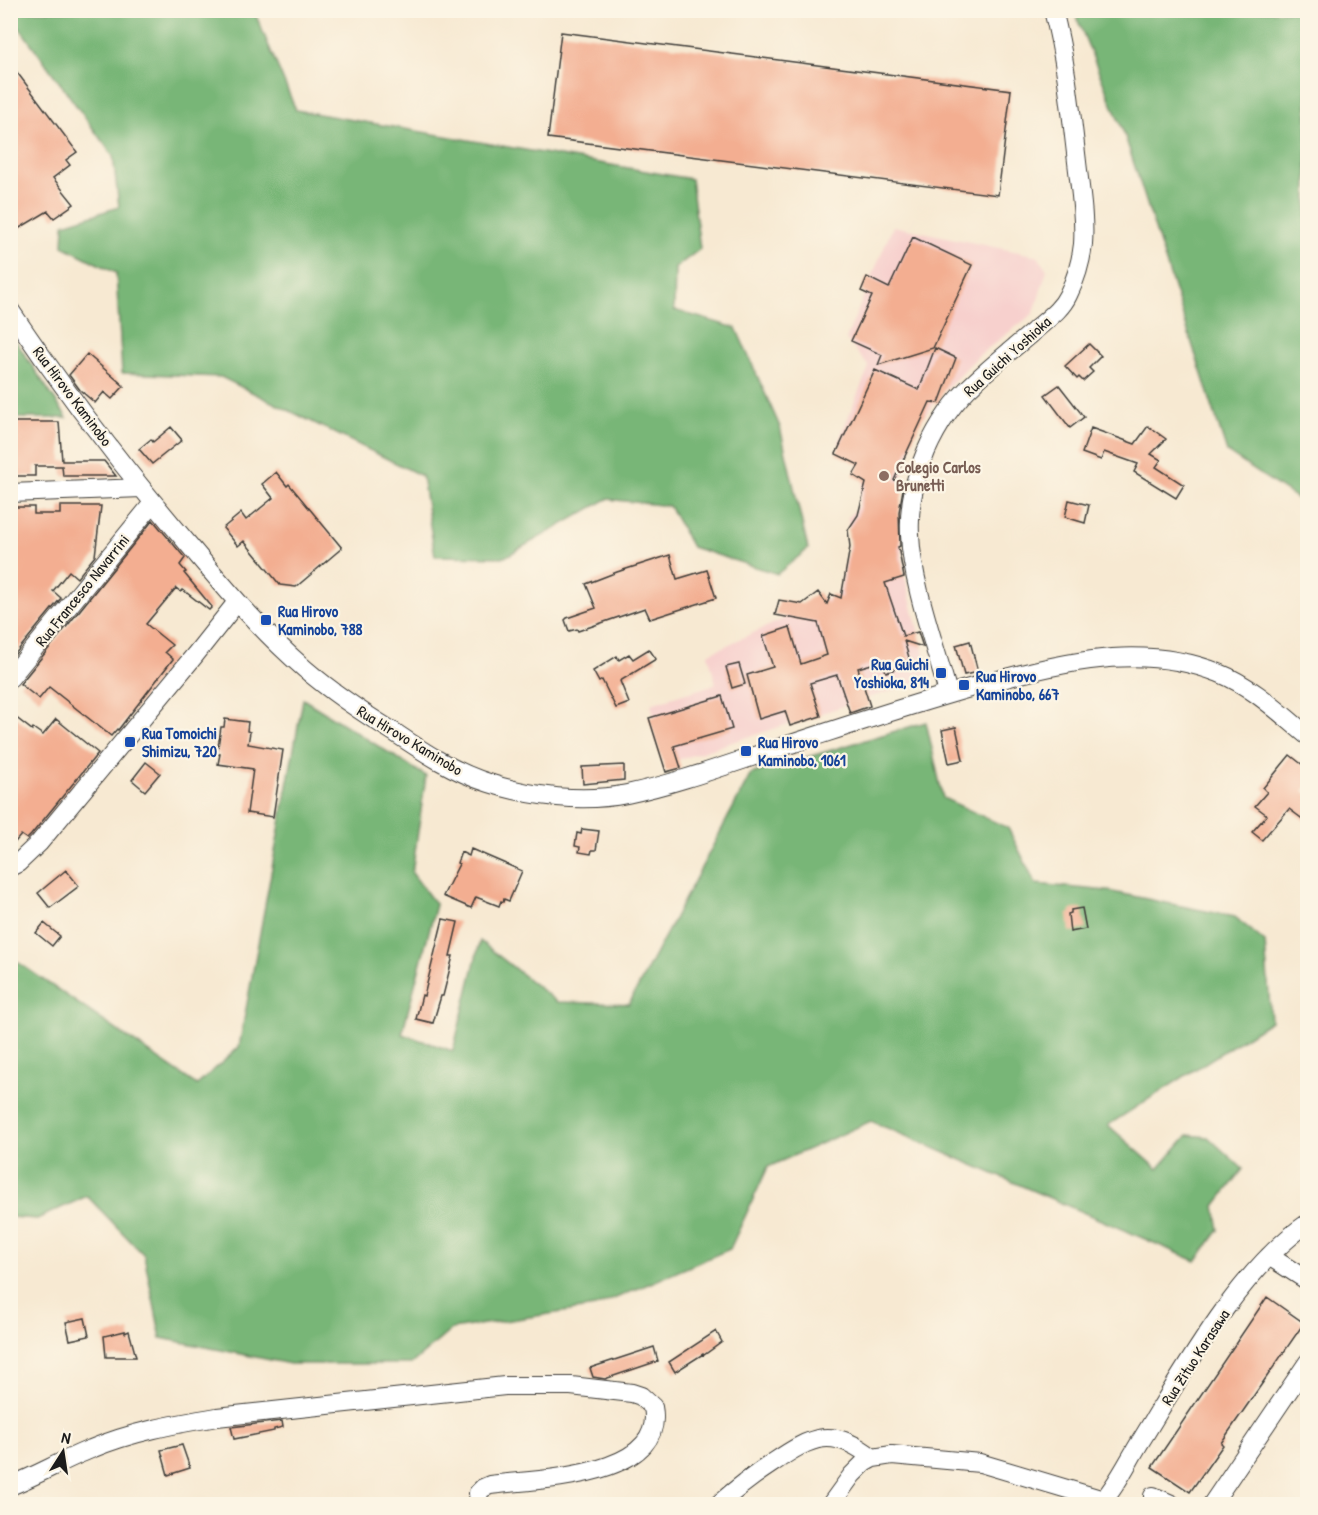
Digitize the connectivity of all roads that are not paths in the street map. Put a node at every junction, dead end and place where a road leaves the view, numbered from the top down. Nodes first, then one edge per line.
1 (1053, 10) edge
2 (10, 310) edge
3 (10, 493) edge
4 (148, 495) junction
5 (237, 602) junction
6 (10, 678) edge
7 (948, 693) junction
8 (1308, 736) edge
9 (10, 867) edge
10 (1308, 1223) edge
11 (1269, 1256) junction
12 (1308, 1281) edge
13 (1308, 1362) edge
14 (873, 1458) junction
15 (10, 1486) edge
16 (1153, 1496) dead end
17 (1102, 1502) edge
18 (478, 1504) edge
19 (719, 1504) edge
20 (831, 1504) edge
21 (1171, 1504) edge
22 (1212, 1504) edge

1 - 7 street, Rua Guichi Yoshioka
2 - 4 street, Rua Hirovo Kaminobo
3 - 4 street
4 - 5 street, Rua Hirovo Kaminobo
4 - 6 street, Rua Francesco Navarrini
5 - 7 street, Rua Hirovo Kaminobo
5 - 9 street
7 - 8 street, Rua Hirovo Kaminobo
10 - 11 street, Rua Zituo Karasawa
11 - 12 street
11 - 17 street, Rua Zituo Karasawa
13 - 22 street
14 - 17 street
14 - 19 street
14 - 20 street
15 - 18 street
16 - 21 street

